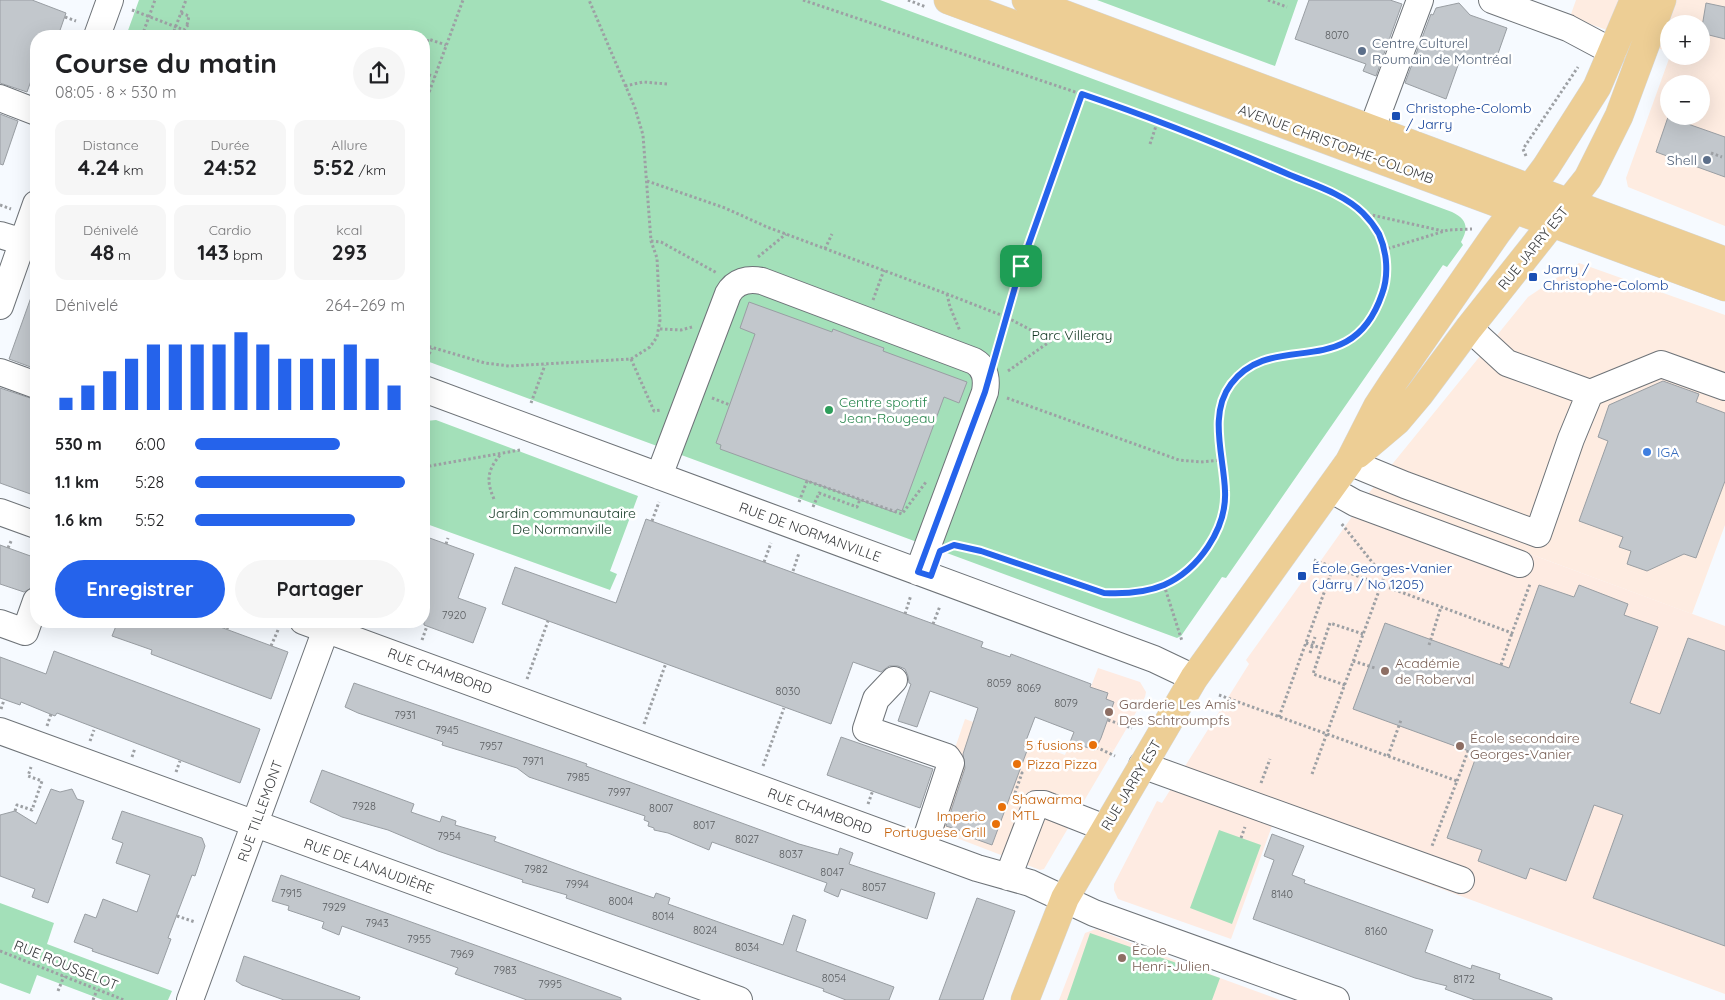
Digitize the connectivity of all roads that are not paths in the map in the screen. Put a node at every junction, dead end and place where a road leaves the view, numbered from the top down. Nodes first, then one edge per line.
1 (948, 0) edge
2 (1026, 0) edge
3 (1420, 0) edge
4 (1492, 0) edge
5 (1634, 0) edge
6 (1662, 0) edge
7 (121, 5) edge
8 (87, 29) edge
9 (1603, 46) junction
10 (0, 98) edge
11 (30, 110) edge
12 (1372, 129) junction
13 (1531, 188) junction
14 (1514, 210) junction
15 (1560, 214) junction
16 (30, 218) edge
17 (20, 241) edge
18 (1725, 261) edge
19 (1725, 287) edge
20 (0, 306) edge
21 (1469, 328) junction
22 (0, 372) edge
23 (30, 383) edge
24 (1725, 387) edge
25 (430, 391) edge
26 (1590, 393) junction
27 (1349, 462) junction
28 (659, 476) junction
29 (1330, 489) junction
30 (0, 512) edge
31 (30, 523) edge
32 (1526, 571) road end
33 (915, 584) junction
34 (30, 618) edge
35 (0, 623) edge
36 (318, 628) edge
37 (330, 628) edge
38 (1194, 678) junction
39 (894, 680) dead end
40 (0, 731) edge
41 (1142, 765) junction
42 (255, 824) junction
43 (1105, 828) junction
44 (923, 848) junction
45 (1008, 877) junction
46 (1461, 880) dead end
47 (1065, 898) junction
48 (1320, 997) edge
49 (190, 1000) edge
50 (739, 1000) edge
51 (1025, 1000) edge

1 - 14 main road, AVENUE CHRISTOPHE-COLOMB
2 - 12 main road, AVENUE CHRISTOPHE-COLOMB
3 - 12 street
4 - 9 street
5 - 9 main road, RUE JARRY EST
6 - 15 main road, RUE JARRY EST
7 - 8 street
9 - 13 main road, RUE JARRY EST
10 - 11 street
12 - 13 main road, AVENUE CHRISTOPHE-COLOMB
13 - 14 main road, RUE JARRY EST
13 - 15 main road, AVENUE CHRISTOPHE-COLOMB
14 - 15 main road, AVENUE CHRISTOPHE-COLOMB
14 - 27 main road, RUE JARRY EST
15 - 18 main road, AVENUE CHRISTOPHE-COLOMB
15 - 19 main road, AVENUE CHRISTOPHE-COLOMB
15 - 21 main road, RUE JARRY EST
16 - 17 street
17 - 20 street
21 - 26 street
21 - 27 main road, RUE JARRY EST
22 - 23 street
24 - 26 street
25 - 28 street, RUE DE NORMANVILLE
26 - 27 street
27 - 29 main road, RUE JARRY EST
28 - 33 street, RUE DE NORMANVILLE
28 - 33 street
29 - 32 street
29 - 38 main road, RUE JARRY EST
30 - 31 street
33 - 38 street, RUE DE NORMANVILLE
34 - 35 street
36 - 42 street, RUE TILLEMONT
37 - 44 street, RUE CHAMBORD
38 - 41 main road, RUE JARRY EST
39 - 44 street
40 - 42 street, RUE DE LANAUDIÈRE
41 - 43 main road, RUE JARRY EST
41 - 46 street
42 - 49 street, RUE TILLEMONT
42 - 50 street, RUE DE LANAUDIÈRE
43 - 45 street
43 - 47 main road, RUE JARRY EST
44 - 45 street, RUE CHAMBORD
45 - 47 street, RUE CHAMBORD
47 - 48 street, RUE CHAMBORD
47 - 51 main road, RUE JARRY EST

